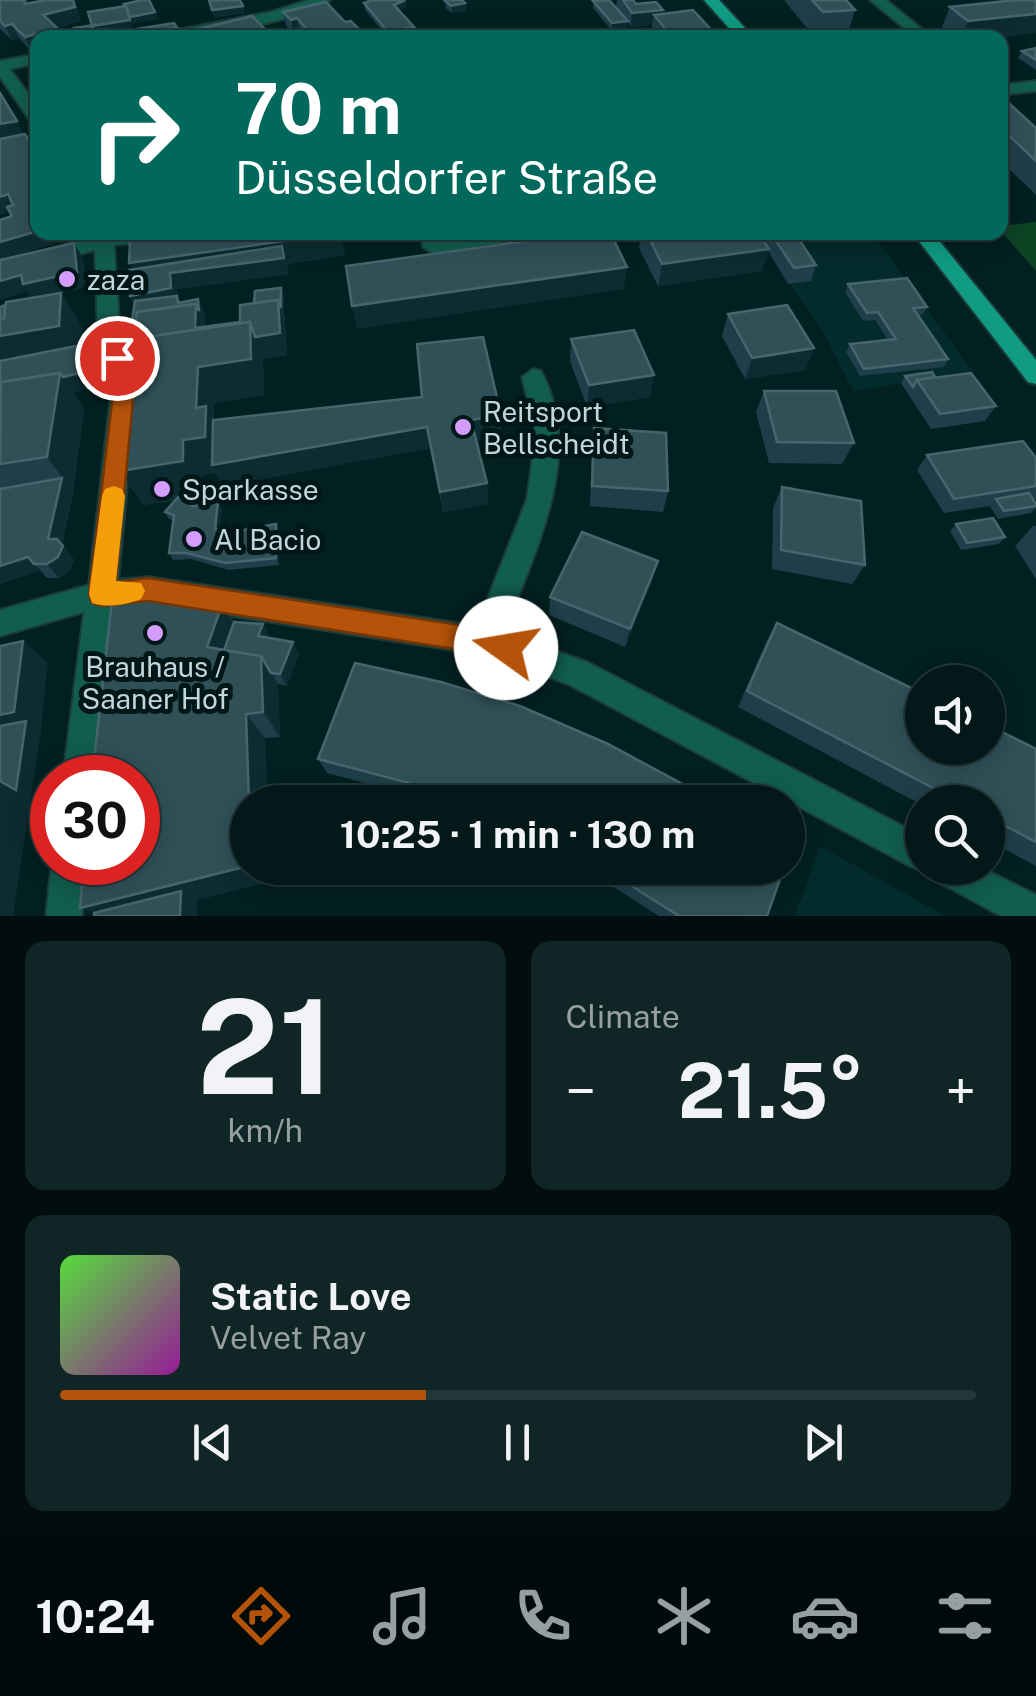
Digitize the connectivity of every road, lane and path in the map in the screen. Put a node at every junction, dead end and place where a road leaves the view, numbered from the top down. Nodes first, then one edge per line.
1 (324, 0) edge
2 (711, 0) edge
3 (877, 0) edge
4 (191, 30) edge
5 (739, 30) edge
6 (916, 30) edge
7 (30, 60) edge
8 (0, 67) edge
9 (1036, 86) edge
10 (1008, 96) edge
11 (30, 108) edge
12 (30, 142) edge
13 (0, 148) edge
14 (93, 240) edge
15 (105, 240) edge
16 (432, 240) edge
17 (480, 240) edge
18 (927, 240) edge
19 (0, 270) edge
20 (1036, 376) edge
21 (534, 377) dead end
22 (102, 594) junction
23 (0, 623) edge
24 (486, 641) junction
25 (81, 755) edge
26 (905, 845) edge
27 (67, 885) edge
28 (979, 885) edge
29 (1036, 915) edge
30 (64, 916) edge

1 - 4 street
2 - 5 main road
3 - 6 street
7 - 8 street
8 - 11 street
9 - 10 street
12 - 13 street
14 - 19 street
15 - 22 street
16 - 17 street
18 - 20 main road
21 - 24 street
22 - 23 street
22 - 24 street
22 - 25 street
24 - 26 street
27 - 30 street
28 - 29 street

